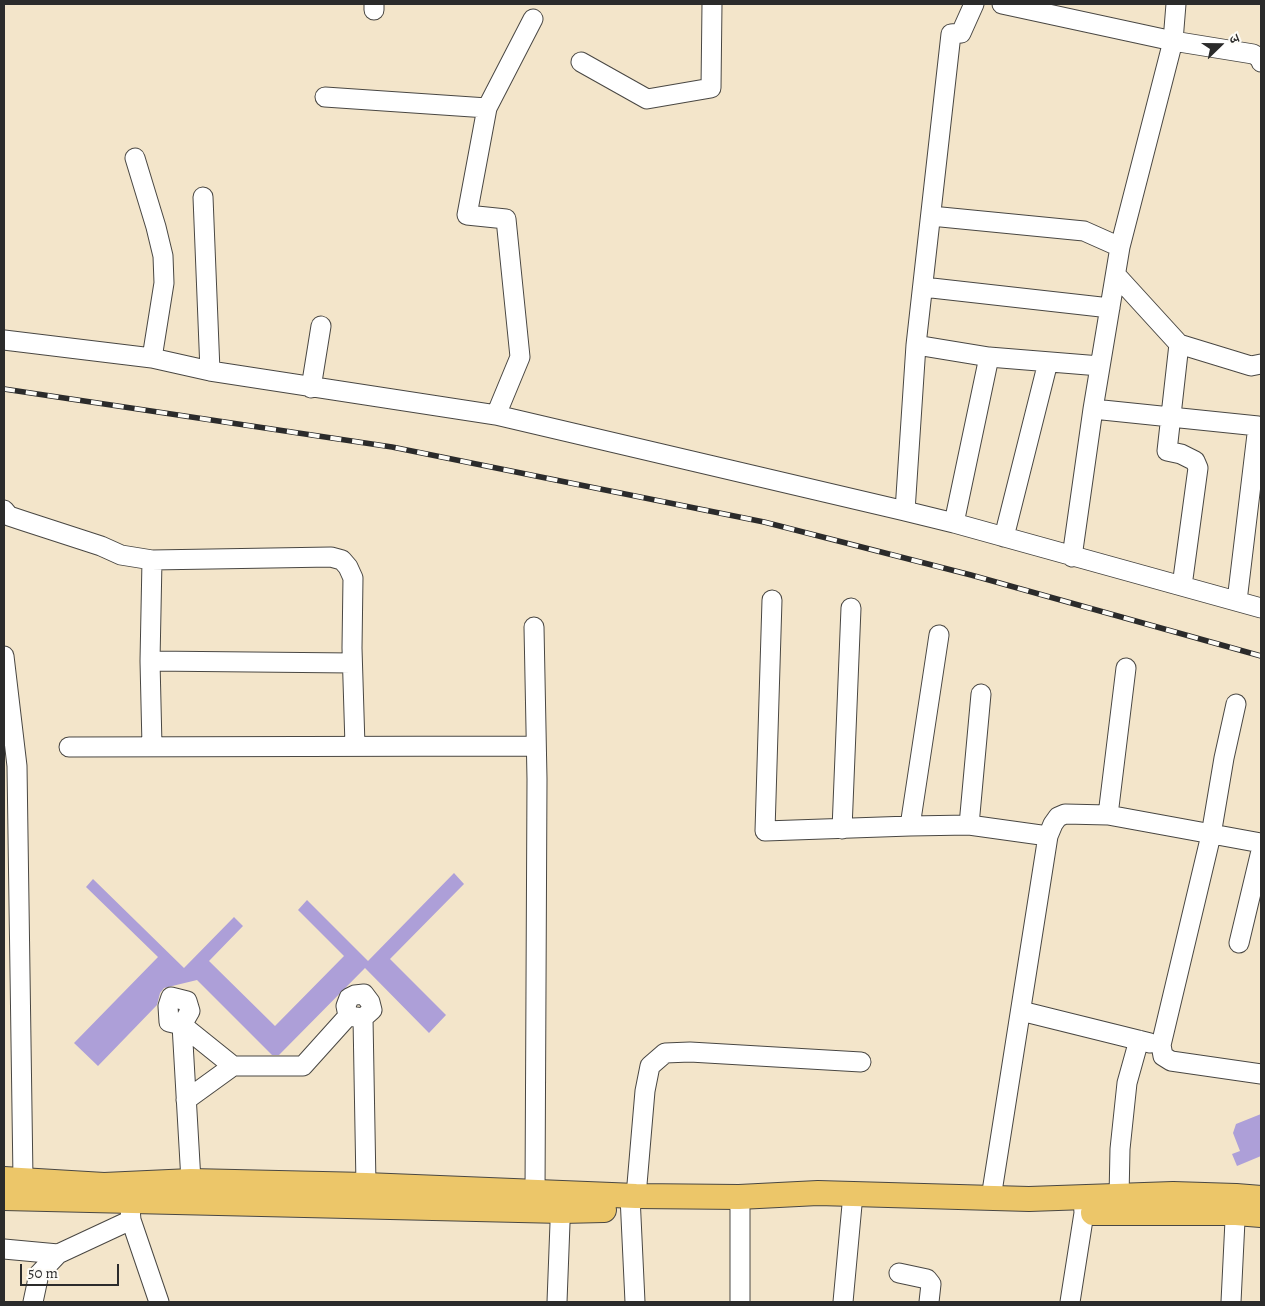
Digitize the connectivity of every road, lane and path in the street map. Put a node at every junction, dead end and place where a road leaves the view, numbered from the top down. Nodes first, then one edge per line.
1 (712, 4) edge
2 (974, 4) edge
3 (1002, 4) edge
4 (1176, 4) edge
5 (533, 19) dead end
6 (1173, 41) junction
7 (581, 62) dead end
8 (1261, 62) edge
9 (325, 97) dead end
10 (487, 108) junction
11 (134, 158) dead end
12 (203, 196) dead end
13 (931, 216) junction
14 (1120, 247) junction
15 (1116, 275) junction
16 (923, 287) junction
17 (1110, 308) junction
18 (321, 326) dead end
19 (4, 340) edge
20 (1179, 344) junction
21 (916, 345) junction
22 (989, 357) junction
23 (152, 358) junction
24 (1048, 362) junction
25 (1261, 364) edge
26 (1100, 366) junction
27 (210, 371) junction
28 (311, 388) junction
29 (1093, 409) junction
30 (496, 415) junction
31 (1171, 417) junction
32 (4, 510) edge
33 (905, 511) junction
34 (954, 523) junction
35 (1004, 537) junction
36 (1072, 557) junction
37 (152, 560) junction
38 (1182, 586) junction
39 (772, 600) dead end
40 (1237, 601) junction
41 (851, 608) dead end
42 (1261, 608) edge
43 (534, 627) dead end
44 (939, 635) dead end
45 (4, 656) edge
46 (150, 661) junction
47 (352, 662) junction
48 (1126, 668) dead end
49 (981, 694) dead end
50 (1236, 704) dead end
51 (152, 746) junction
52 (354, 746) junction
53 (536, 746) junction
54 (68, 747) dead end
55 (1108, 815) junction
56 (969, 825) junction
57 (910, 826) junction
58 (842, 829) junction
59 (1212, 835) junction
60 (1048, 836) junction
61 (1261, 843) edge
62 (1261, 852) edge
63 (1239, 943) dead end
64 (1020, 1011) junction
65 (1139, 1040) junction
66 (1161, 1045) junction
67 (861, 1062) dead end
68 (233, 1066) junction
69 (1261, 1074) edge
70 (186, 1100) junction
71 (14, 1179) edge
72 (191, 1181) junction
73 (366, 1185) junction
74 (535, 1193) junction
75 (1119, 1197) junction
76 (4, 1198) edge
77 (991, 1198) junction
78 (1261, 1198) edge
79 (130, 1201) junction
80 (632, 1201) junction
81 (852, 1201) junction
82 (561, 1202) junction
83 (739, 1203) junction
84 (1236, 1204) junction
85 (1083, 1205) junction
86 (1261, 1215) edge
87 (4, 1249) edge
88 (58, 1254) junction
89 (899, 1274) dead end
90 (33, 1302) edge
91 (159, 1302) edge
92 (557, 1302) edge
93 (635, 1302) edge
94 (740, 1302) edge
95 (844, 1302) edge
96 (929, 1302) edge
97 (1070, 1302) edge
98 (1231, 1302) edge

1 - 7 street
2 - 13 street
3 - 6 street
4 - 6 street
5 - 10 street
6 - 8 street
6 - 14 street
9 - 10 street
10 - 30 street
11 - 23 street
12 - 27 street
13 - 14 street
13 - 16 street
14 - 15 street
15 - 17 street
15 - 20 street
16 - 17 street
16 - 21 street
17 - 26 street
18 - 28 street
19 - 23 street
20 - 25 street
20 - 31 street
21 - 22 street
21 - 33 street
22 - 24 street
22 - 34 street
23 - 27 street
24 - 26 street
24 - 35 street
26 - 29 street
27 - 28 street
28 - 30 street
29 - 31 street
29 - 36 street
30 - 33 street
31 - 38 street
31 - 40 street
32 - 37 street
33 - 34 street
34 - 35 street
35 - 36 street
36 - 38 street
37 - 46 street
37 - 47 street
38 - 40 street
39 - 58 street
40 - 42 street
41 - 58 street
43 - 53 street
44 - 57 street
45 - 71 street
46 - 47 street
46 - 51 street
47 - 52 street
48 - 55 street
49 - 56 street
50 - 59 street
51 - 52 street
51 - 54 street
52 - 53 street
53 - 74 street
55 - 59 street
55 - 60 street
56 - 57 street
56 - 60 street
57 - 58 street
59 - 61 street
59 - 66 street
60 - 64 street
62 - 63 street
64 - 65 street
64 - 77 street
65 - 66 street
65 - 75 street
66 - 69 street
67 - 80 street
68 - 70 street
68 - 70 street
68 - 73 street
70 - 72 street
71 - 79 main road
72 - 73 main road
72 - 79 main road
73 - 74 main road
74 - 82 main road
75 - 84 main road
75 - 85 main road
76 - 79 main road
77 - 81 main road
77 - 85 main road
78 - 84 main road
79 - 82 main road
79 - 88 street
79 - 91 street
80 - 82 main road
80 - 83 main road
80 - 93 street
81 - 83 main road
81 - 85 main road
81 - 95 street
82 - 92 street
83 - 94 street
84 - 85 main road
84 - 86 main road
84 - 98 street
85 - 97 street
87 - 88 street
88 - 90 street
89 - 96 street

